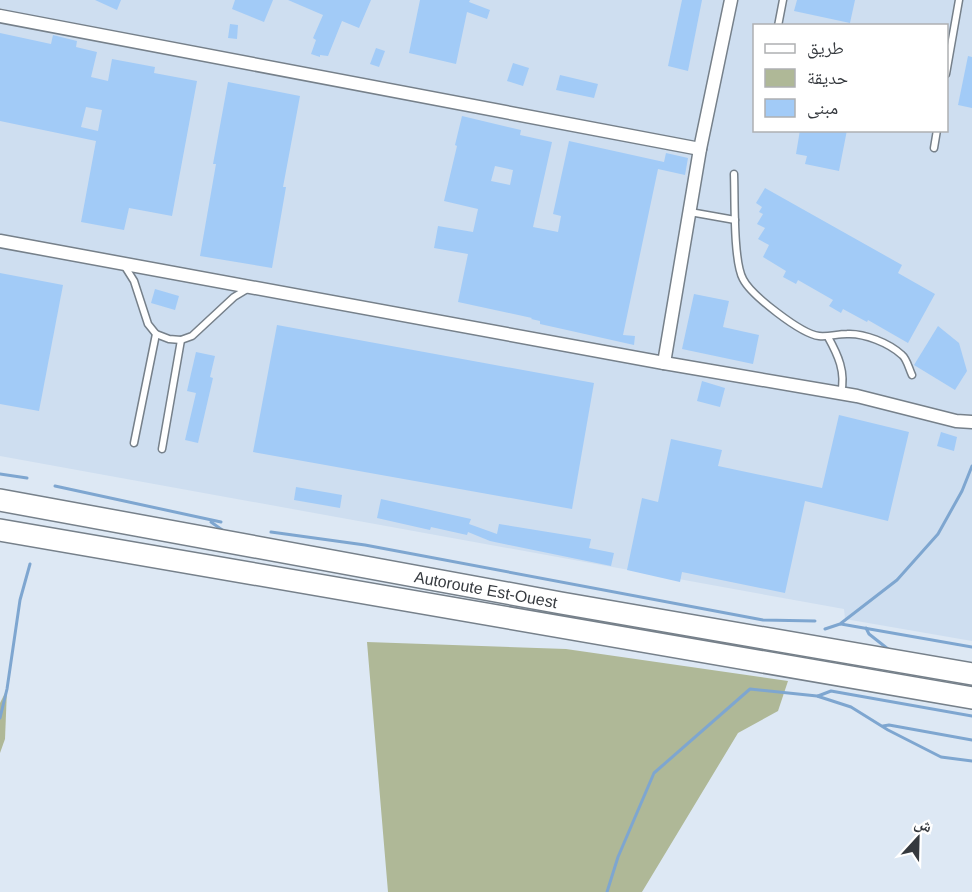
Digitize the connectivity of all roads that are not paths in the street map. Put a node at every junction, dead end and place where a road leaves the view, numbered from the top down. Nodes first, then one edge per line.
1 (731, 0) edge
2 (783, 0) edge
3 (959, 0) edge
4 (0, 16) edge
5 (778, 24) edge
6 (948, 63) edge
7 (937, 132) edge
8 (934, 148) dead end
9 (700, 149) junction
10 (734, 174) dead end
11 (690, 212) junction
12 (735, 220) junction
13 (0, 241) edge
14 (123, 265) junction
15 (249, 288) junction
16 (156, 334) junction
17 (828, 337) junction
18 (181, 340) junction
19 (664, 363) junction
20 (912, 375) dead end
21 (841, 393) junction
22 (972, 422) edge
23 (134, 443) dead end
24 (162, 450) dead end
25 (0, 500) edge
26 (0, 530) edge
27 (972, 674) edge
28 (972, 698) edge

1 - 9 street
2 - 5 lane
3 - 6 lane
4 - 9 street
7 - 8 lane
9 - 11 street
10 - 12 lane
11 - 12 lane
11 - 19 street
12 - 17 lane
13 - 14 street
14 - 15 street
14 - 16 lane
15 - 18 lane
15 - 19 street
16 - 18 lane
16 - 23 lane
17 - 20 lane
17 - 21 lane
18 - 24 lane
19 - 21 street
21 - 22 street
25 - 27 highway, Autoroute Est-Ouest
26 - 28 highway, Autoroute Est-Ouest

